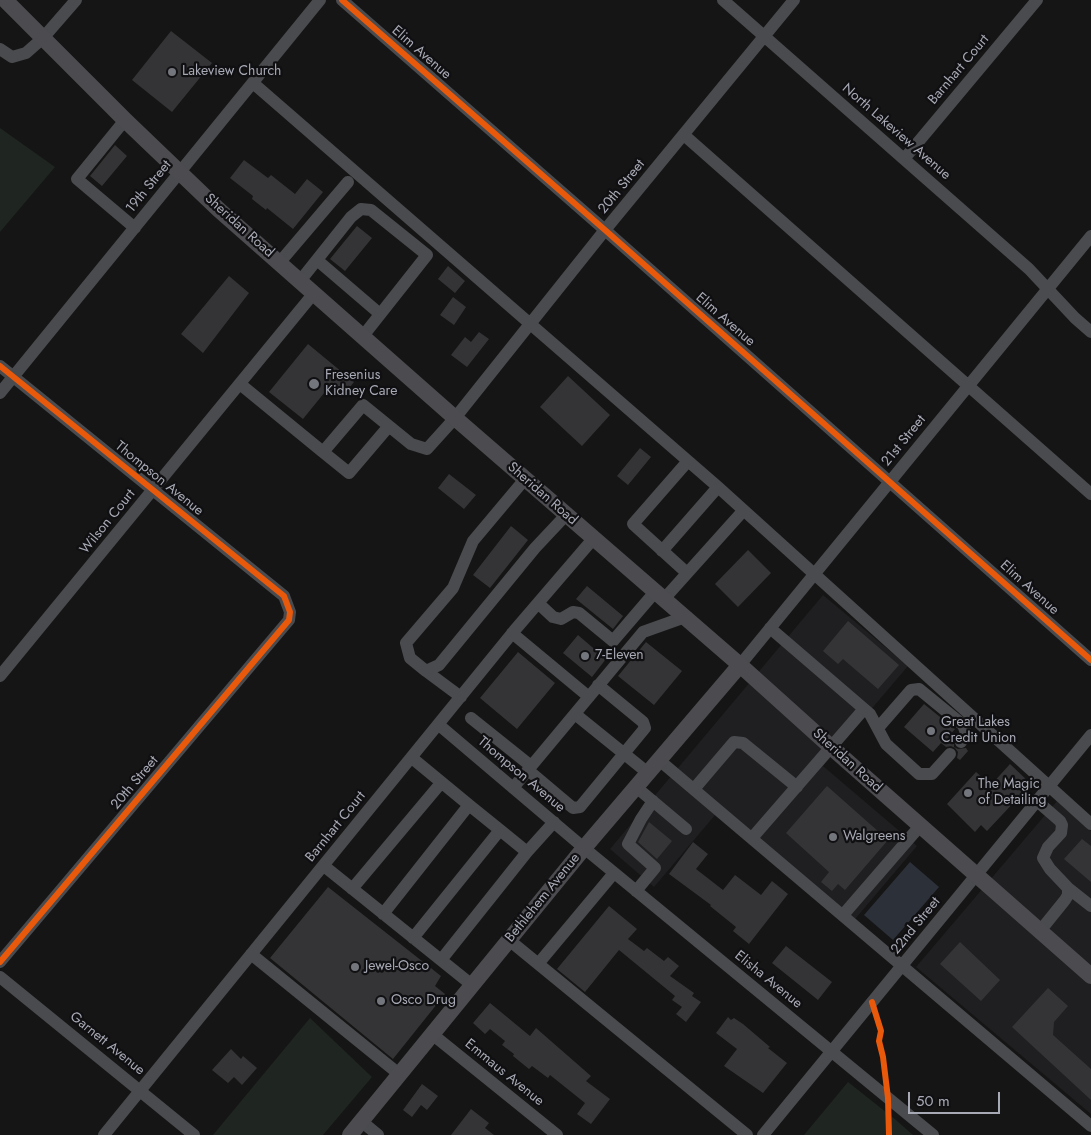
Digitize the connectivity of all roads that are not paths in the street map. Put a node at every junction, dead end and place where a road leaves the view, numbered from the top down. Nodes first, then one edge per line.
1 (5, 0) edge
2 (76, 0) edge
3 (320, 0) edge
4 (342, 0) edge
5 (723, 0) edge
6 (794, 0) edge
7 (1037, 0) edge
8 (764, 36) junction
9 (44, 38) junction
10 (0, 49) edge
11 (253, 83) junction
12 (125, 120) junction
13 (684, 135) junction
14 (904, 159) junction
15 (180, 172) junction
16 (348, 182) dead end
17 (135, 228) junction
18 (606, 230) junction
19 (1091, 236) edge
20 (317, 260) junction
21 (280, 262) junction
22 (300, 280) junction
23 (1048, 289) junction
24 (314, 292) junction
25 (380, 314) junction
26 (530, 324) junction
27 (1091, 332) edge
28 (363, 336) junction
29 (0, 366) edge
30 (14, 376) junction
31 (240, 384) junction
32 (968, 386) junction
33 (0, 393) edge
34 (455, 418) junction
35 (389, 426) junction
36 (322, 452) junction
37 (688, 461) junction
38 (525, 479) junction
39 (890, 482) junction
40 (718, 487) junction
41 (153, 490) junction
42 (1091, 494) edge
43 (743, 511) junction
44 (566, 515) junction
45 (594, 539) junction
46 (662, 551) junction
47 (687, 573) junction
48 (813, 575) junction
49 (659, 596) junction
50 (538, 603) junction
51 (685, 617) junction
52 (288, 620) joint
53 (770, 628) junction
54 (512, 634) junction
55 (1091, 660) edge
56 (740, 665) junction
57 (426, 671) junction
58 (0, 676) edge
59 (598, 685) junction
60 (461, 697) junction
61 (589, 697) junction
62 (864, 709) junction
63 (575, 714) junction
64 (471, 718) dead end
65 (438, 725) junction
66 (878, 728) junction
67 (1091, 735) edge
68 (960, 742) dead end
69 (831, 747) junction
70 (624, 753) junction
71 (950, 754) dead end
72 (412, 758) junction
73 (659, 760) junction
74 (530, 768) junction
75 (648, 773) junction
76 (441, 783) junction
77 (797, 786) junction
78 (636, 787) junction
79 (1048, 787) junction
80 (513, 788) junction
81 (694, 789) junction
82 (653, 801) junction
83 (1037, 802) junction
84 (469, 805) junction
85 (554, 822) junction
86 (1091, 824) edge
87 (920, 826) junction
88 (686, 829) dead end
89 (500, 830) junction
90 (752, 838) junction
91 (584, 848) junction
92 (527, 852) junction
93 (324, 866) junction
94 (614, 873) junction
95 (976, 875) junction
96 (1068, 888) junction
97 (352, 889) junction
98 (636, 891) junction
99 (1091, 906) edge
100 (383, 914) junction
101 (844, 915) junction
102 (1040, 931) junction
103 (413, 938) junction
104 (509, 940) junction
105 (251, 954) junction
106 (441, 960) junction
107 (0, 962) edge
108 (538, 964) junction
109 (903, 965) junction
110 (1091, 976) edge
111 (0, 977) edge
112 (472, 985) junction
113 (432, 1034) junction
114 (832, 1052) junction
115 (400, 1074) junction
116 (140, 1090) junction
117 (361, 1121) junction
118 (1091, 1126) edge
119 (104, 1135) edge
120 (194, 1135) edge
121 (350, 1135) edge
122 (378, 1135) edge
123 (557, 1135) edge
124 (747, 1135) edge
125 (763, 1135) edge
126 (933, 1135) edge

1 - 9 main road, Sheridan Road
2 - 9 street
3 - 11 street, 19th Street
4 - 18 street, Elim Avenue
5 - 8 street, North Lakeview Avenue
6 - 8 street, 20th Street
7 - 14 street, Barnhart Court
8 - 13 street, 20th Street
8 - 14 street, North Lakeview Avenue
9 - 10 street
9 - 12 main road, Sheridan Road
11 - 15 street, 19th Street
11 - 26 street
12 - 15 main road, Sheridan Road
12 - 17 street
13 - 18 street, 20th Street
13 - 32 street
14 - 23 street, North Lakeview Avenue
15 - 17 street, 19th Street
15 - 21 main road, Sheridan Road
16 - 21 street
17 - 30 street, 19th Street
18 - 26 street, 20th Street
18 - 39 street, Elim Avenue
19 - 23 street, 21st Street
20 - 22 street
20 - 25 street
20 - 25 street
21 - 22 main road, Sheridan Road
22 - 24 main road, Sheridan Road
23 - 27 street, North Lakeview Avenue
23 - 32 street, 21st Street
24 - 28 main road, Sheridan Road
24 - 31 street, Wilson Court
25 - 28 street
26 - 34 street, 20th Street
26 - 37 street
28 - 34 main road, Sheridan Road
29 - 30 street, Thompson Avenue
30 - 33 street, 19th Street
30 - 41 street, Thompson Avenue
31 - 36 street
31 - 41 street, Wilson Court
32 - 39 street, 21st Street
32 - 42 street
34 - 35 street, 20th Street
34 - 38 main road, Sheridan Road
35 - 36 street
35 - 36 street
37 - 40 street
37 - 46 street
38 - 44 main road, Sheridan Road
38 - 57 street
39 - 48 street, 21st Street
39 - 55 street, Elim Avenue
40 - 43 street
40 - 46 street
41 - 52 street, Thompson Avenue
41 - 58 street, Wilson Court
43 - 47 street
43 - 48 street
44 - 45 main road, Sheridan Road
44 - 57 street
45 - 49 main road, Sheridan Road
45 - 50 street, Barnhart Court
46 - 47 street
47 - 49 street
48 - 53 street, 21st Street
48 - 79 street
49 - 50 street
49 - 51 main road, Sheridan Road
50 - 54 street, Barnhart Court
51 - 56 main road, Sheridan Road
51 - 59 street
52 - 107 street, 20th Street
53 - 56 street, 21st Street
53 - 62 street
54 - 60 street, Barnhart Court
54 - 61 street
56 - 69 main road, Sheridan Road
56 - 73 main road, Bethlehem Avenue
57 - 60 street
59 - 61 street
59 - 70 street
60 - 65 street, Barnhart Court
61 - 63 street
62 - 66 street
62 - 69 street
63 - 70 street
63 - 74 street
64 - 74 street
65 - 72 street, Barnhart Court
65 - 80 street, Thompson Avenue
66 - 68 street
66 - 71 street
67 - 79 street, 22nd Street
69 - 77 street
69 - 87 main road, Sheridan Road
70 - 74 street
70 - 75 street
72 - 76 street
72 - 93 street, Barnhart Court
73 - 75 main road, Bethlehem Avenue
73 - 81 street
74 - 80 street
75 - 78 main road, Bethlehem Avenue
76 - 84 street
76 - 97 street
77 - 81 street
77 - 90 street
78 - 82 street
78 - 91 main road, Bethlehem Avenue
79 - 83 street, 22nd Street
79 - 86 street
80 - 85 street, Thompson Avenue
81 - 90 street
82 - 88 street
82 - 98 street
83 - 95 street, 22nd Street
83 - 96 street
84 - 89 street
84 - 100 street
85 - 91 street, Thompson Avenue
85 - 92 street
87 - 95 main road, Sheridan Road
87 - 101 street
89 - 92 street
89 - 103 street
90 - 101 street
91 - 94 street, Elisha Avenue
91 - 104 main road, Bethlehem Avenue
92 - 106 street
93 - 97 street
93 - 105 street, Barnhart Court
94 - 98 street, Elisha Avenue
94 - 108 street
95 - 102 main road, Sheridan Road
95 - 109 street, 22nd Street
96 - 99 street
96 - 102 street
97 - 100 street
98 - 114 street, Elisha Avenue
100 - 103 street
101 - 109 street
102 - 110 main road, Sheridan Road
103 - 106 street
104 - 108 street
104 - 112 main road, Bethlehem Avenue
105 - 115 street
105 - 116 street, Barnhart Court
106 - 112 street
108 - 124 street
109 - 114 street, 22nd Street
109 - 118 street
111 - 116 street, Garnett Avenue
112 - 113 main road, Bethlehem Avenue
113 - 115 main road, Bethlehem Avenue
113 - 123 street, Emmaus Avenue
114 - 125 street, 22nd Street
114 - 126 street, Elisha Avenue
115 - 117 main road, Bethlehem Avenue
116 - 119 street, Barnhart Court
116 - 120 street, Garnett Avenue
117 - 121 main road, Bethlehem Avenue
117 - 122 street

